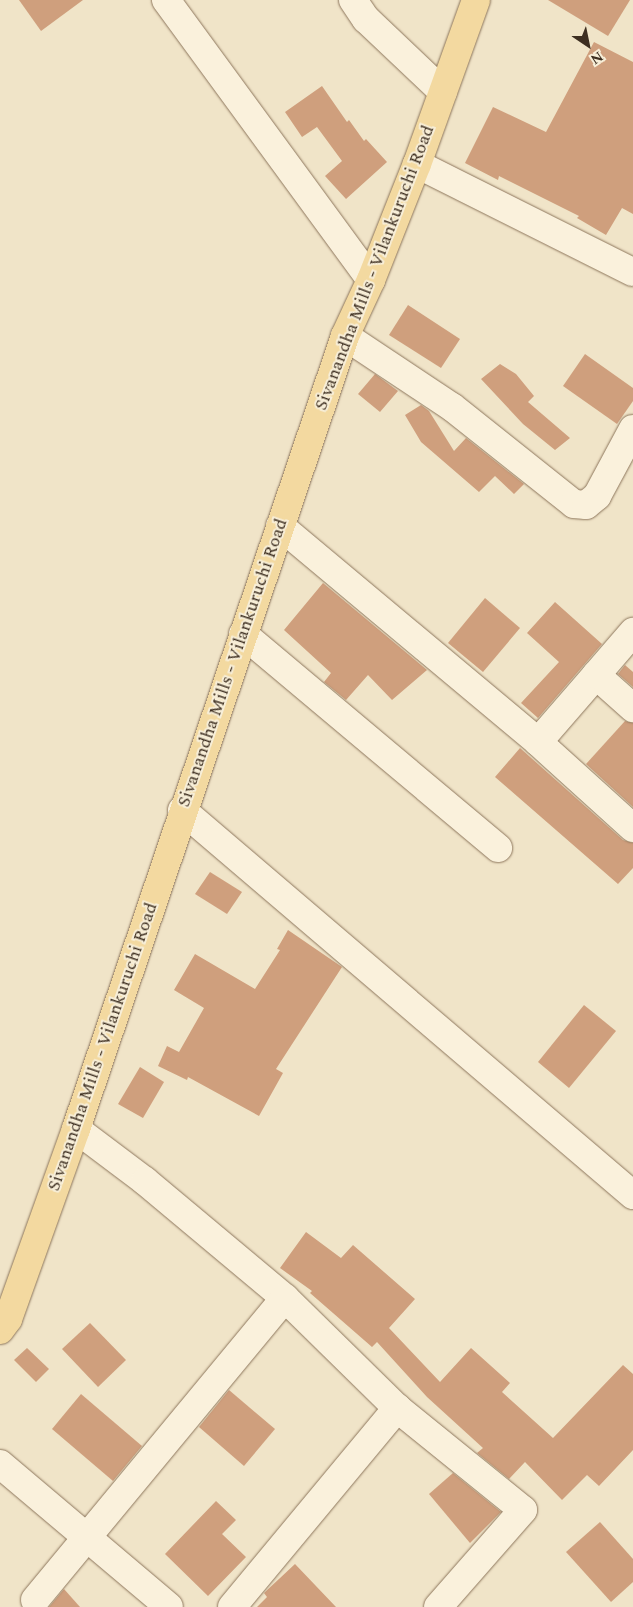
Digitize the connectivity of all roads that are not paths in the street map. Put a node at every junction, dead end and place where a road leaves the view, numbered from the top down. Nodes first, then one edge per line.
1 (166, 0) edge
2 (352, 0) edge
3 (476, 0) edge
4 (443, 92) junction
5 (417, 164) junction
6 (633, 272) edge
7 (371, 280) junction
8 (345, 336) junction
9 (633, 429) edge
10 (280, 526) junction
11 (633, 632) edge
12 (243, 634) junction
13 (596, 675) junction
14 (633, 708) edge
15 (538, 742) junction
16 (182, 810) junction
17 (633, 828) edge
18 (498, 848) dead end
19 (76, 1129) junction
20 (633, 1195) edge
21 (285, 1298) junction
22 (0, 1330) edge
23 (397, 1408) junction
24 (0, 1464) edge
25 (86, 1537) junction
26 (35, 1600) dead end
27 (169, 1607) edge
28 (232, 1607) edge
29 (438, 1607) edge

1 - 7 street
2 - 4 street
3 - 4 main road, Sivanandha Mills - Vilankuruchi Road
4 - 5 main road, Sivanandha Mills - Vilankuruchi Road
5 - 6 street
5 - 7 main road, Sivanandha Mills - Vilankuruchi Road
7 - 8 main road, Sivanandha Mills - Vilankuruchi Road
8 - 9 street
8 - 10 main road, Sivanandha Mills - Vilankuruchi Road
10 - 12 main road, Sivanandha Mills - Vilankuruchi Road
10 - 15 street
11 - 13 street
12 - 16 main road, Sivanandha Mills - Vilankuruchi Road
12 - 18 street
13 - 14 street
13 - 15 street
15 - 17 street
16 - 19 main road, Sivanandha Mills - Vilankuruchi Road
16 - 20 street
19 - 21 street
19 - 22 main road, Sivanandha Mills - Vilankuruchi Road
21 - 23 street
21 - 25 street
23 - 28 street
23 - 29 street
24 - 25 street
25 - 26 street
25 - 27 street

